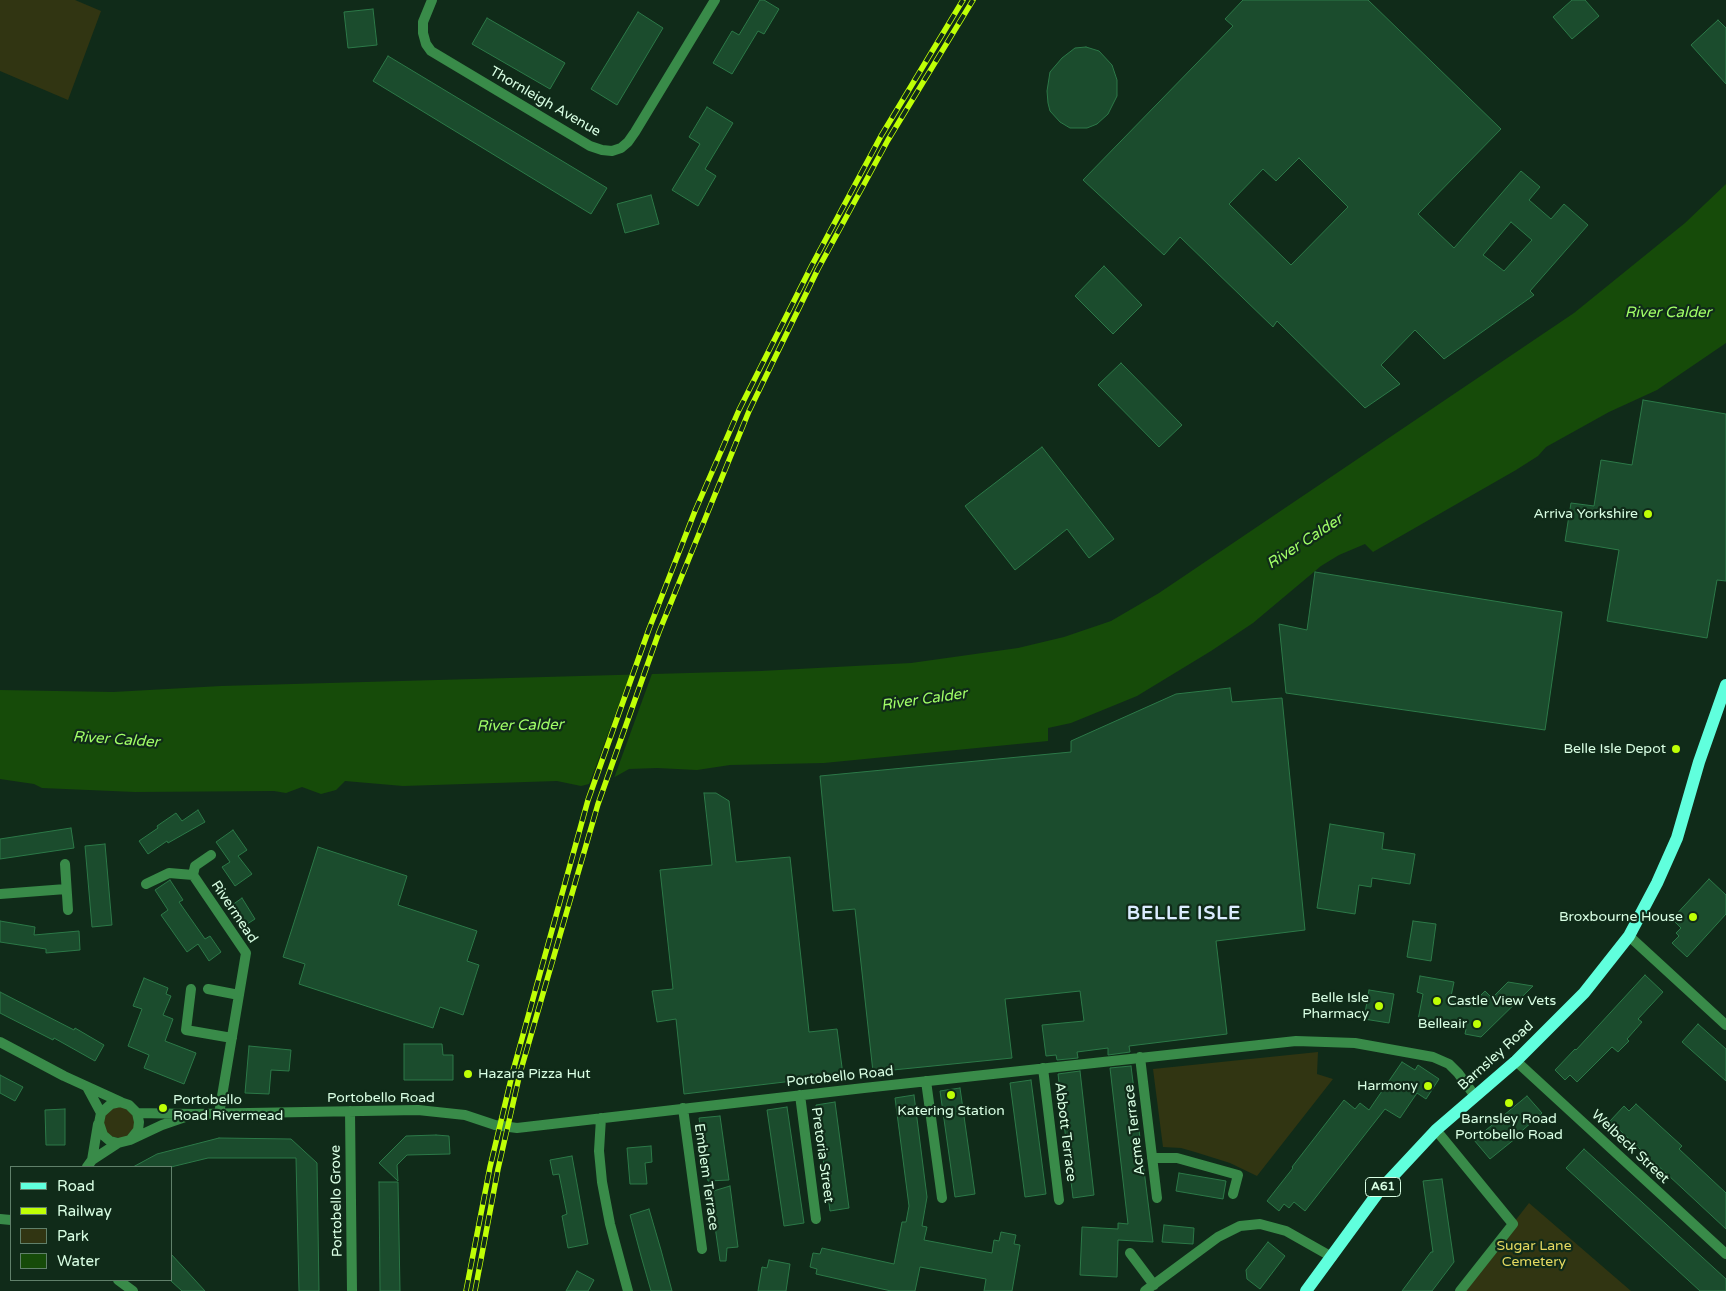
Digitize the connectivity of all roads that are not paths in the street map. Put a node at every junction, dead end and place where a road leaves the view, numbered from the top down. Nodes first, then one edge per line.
1 (432, 0) edge
2 (715, 0) edge
3 (1726, 685) edge
4 (211, 855) dead end
5 (65, 864) dead end
6 (193, 875) junction
7 (146, 884) dead end
8 (66, 889) junction
9 (0, 894) edge
10 (68, 910) dead end
11 (1628, 936) junction
12 (191, 989) dead end
13 (208, 990) dead end
14 (239, 995) junction
15 (1726, 1025) edge
16 (232, 1038) junction
17 (0, 1042) edge
18 (1140, 1057) junction
19 (1516, 1061) junction
20 (1043, 1068) junction
21 (926, 1081) junction
22 (87, 1087) junction
23 (800, 1095) junction
24 (1475, 1096) junction
25 (683, 1108) junction
26 (133, 1109) junction
27 (350, 1111) junction
28 (193, 1114) junction
29 (219, 1114) junction
30 (100, 1118) junction
31 (601, 1118) junction
32 (1436, 1130) junction
33 (130, 1140) junction
34 (118, 1143) junction
35 (1152, 1158) junction
36 (90, 1164) edge
37 (1233, 1194) dead end
38 (942, 1198) dead end
39 (1157, 1198) dead end
40 (1059, 1200) dead end
41 (816, 1219) dead end
42 (702, 1249) dead end
43 (1130, 1253) dead end
44 (1726, 1254) edge
45 (1332, 1257) junction
46 (119, 1281) edge
47 (1154, 1284) junction
48 (133, 1291) edge
49 (352, 1291) edge
50 (628, 1291) edge
51 (1145, 1291) edge
52 (1306, 1291) edge
53 (1460, 1291) edge

1 - 2 street, Thornleigh Avenue
3 - 11 main road, Barnsley Road / A61
4 - 6 street, Rivermead
5 - 8 street
6 - 7 street, Rivermead
6 - 14 street, Rivermead
8 - 9 street
8 - 10 street
11 - 15 street
11 - 19 main road, Barnsley Road / A61
12 - 16 street
13 - 14 street
14 - 16 street, Rivermead
16 - 29 street, Rivermead
17 - 22 street
18 - 20 street, Portobello Road
18 - 24 street, Portobello Road
18 - 35 street, Acme Terrace
19 - 24 main road, Barnsley Road / A61
19 - 44 street, Welbeck Street
20 - 21 street, Portobello Road
20 - 40 street, Abbott Terrace
21 - 23 street, Portobello Road
21 - 38 street
22 - 26 street
22 - 30 street
23 - 25 street, Portobello Road
23 - 41 street, Pretoria Street
24 - 32 main road, Barnsley Road / A61
25 - 31 street, Portobello Road
25 - 42 street, Emblem Terrace
26 - 28 street, Portobello Road
26 - 30 street, Portobello Road
26 - 33 street
27 - 29 street, Portobello Road
27 - 31 street, Portobello Road
27 - 49 street, Portobello Grove
28 - 29 street, Portobello Road
28 - 33 street, Portobello Road
30 - 34 street
30 - 36 street, Portobello Road
31 - 50 street
32 - 45 main road, Barnsley Road / A61
32 - 53 street
33 - 34 street, Portobello Road
34 - 36 street, Portobello Road
35 - 37 street
35 - 39 street, Acme Terrace
43 - 47 street
45 - 47 street
45 - 52 main road, Barnsley Road / A61
46 - 48 street
47 - 51 street

